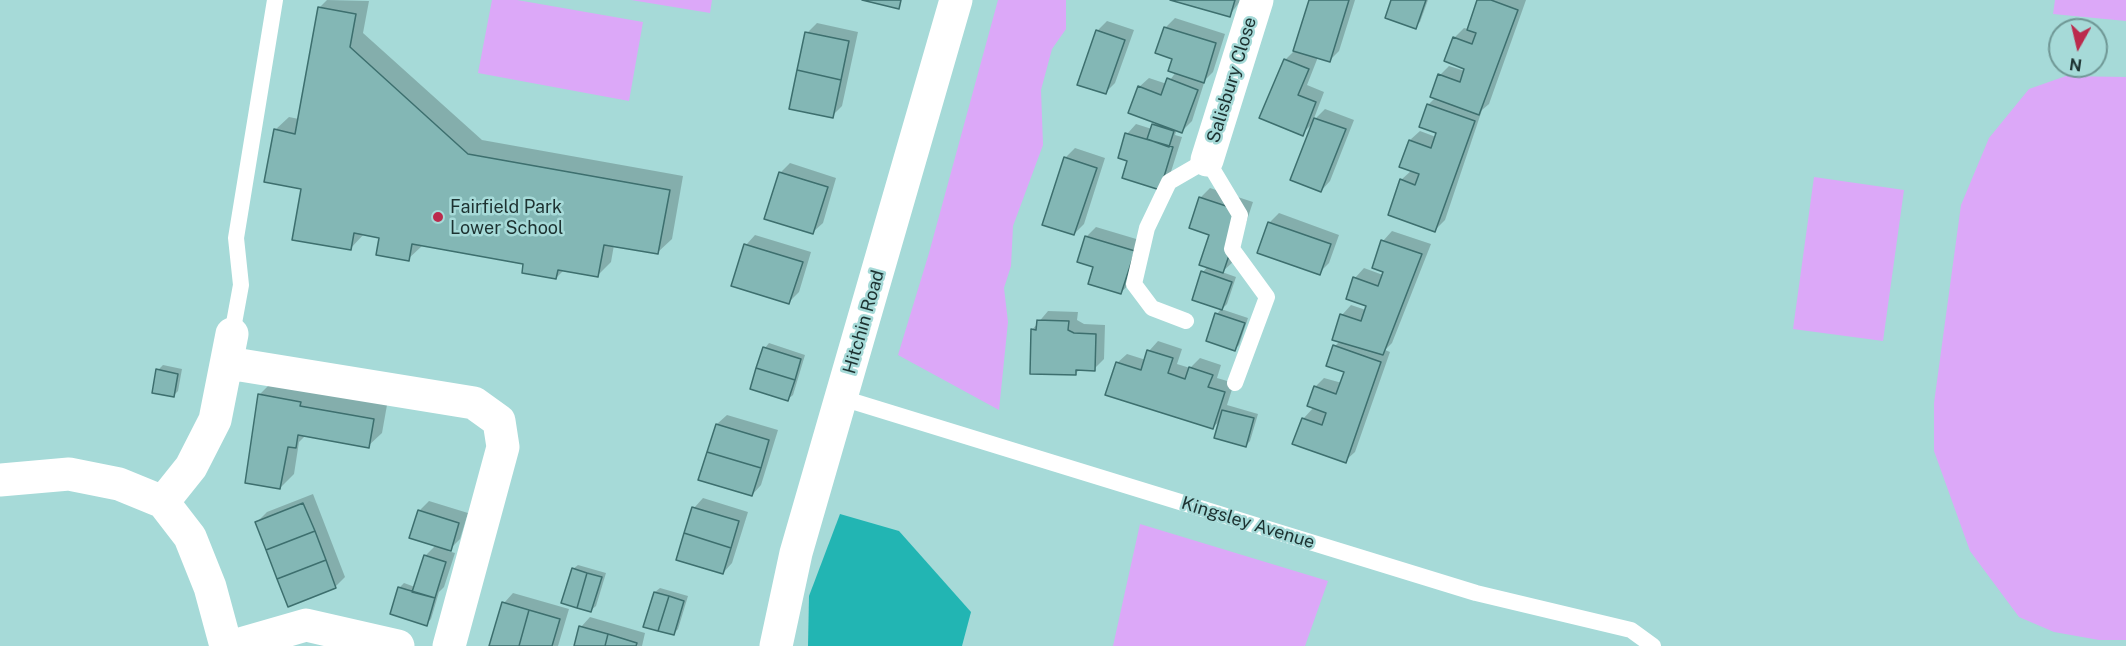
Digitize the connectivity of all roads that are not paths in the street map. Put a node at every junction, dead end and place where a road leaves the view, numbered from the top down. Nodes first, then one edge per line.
1 (275, 0) edge
2 (956, 0) edge
3 (1257, 0) edge
4 (1207, 160) junction
5 (1186, 321) dead end
6 (230, 348) junction
7 (1235, 382) dead end
8 (842, 398) junction
9 (0, 480) edge
10 (163, 502) junction
11 (1631, 638) edge
12 (226, 646) edge
13 (232, 646) edge
14 (398, 646) edge
15 (449, 646) edge
16 (776, 646) edge
17 (1653, 646) edge

1 - 6 lane
2 - 8 street, Hitchin Road
3 - 4 street, Salisbury Close
4 - 5 lane
4 - 7 lane
6 - 10 street
6 - 15 street
8 - 11 lane, Kingsley Avenue
8 - 16 street, Hitchin Road
9 - 10 street
10 - 12 street
11 - 17 lane, Kingsley Avenue
13 - 14 street

